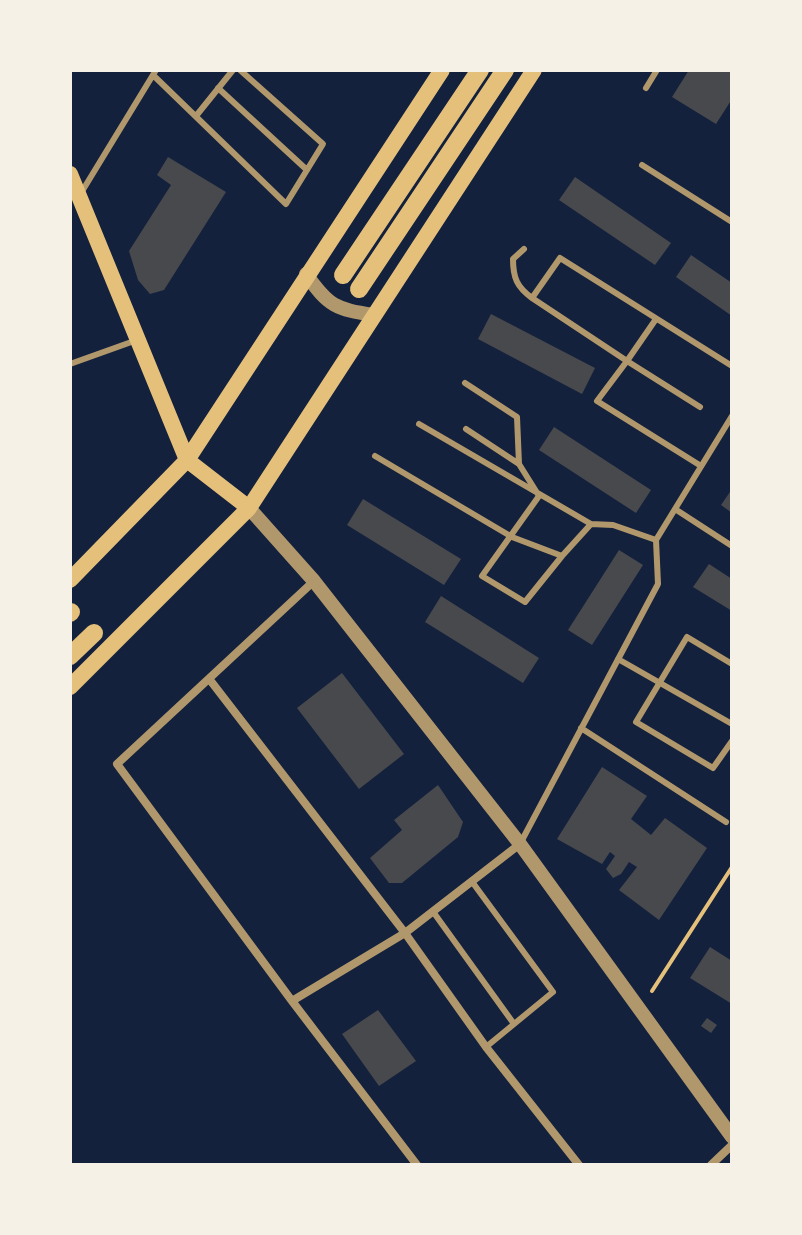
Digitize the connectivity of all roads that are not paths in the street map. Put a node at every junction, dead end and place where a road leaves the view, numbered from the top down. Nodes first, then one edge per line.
1 (233, 70) edge
2 (240, 70) edge
3 (442, 70) edge
4 (480, 70) edge
5 (505, 70) edge
6 (534, 70) edge
7 (657, 70) edge
8 (155, 72) edge
9 (218, 88) junction
10 (646, 88) dead end
11 (196, 116) junction
12 (642, 165) dead end
13 (307, 170) junction
14 (70, 174) edge
15 (79, 197) junction
16 (732, 222) edge
17 (524, 249) dead end
18 (306, 274) junction
19 (343, 275) dead end
20 (359, 289) dead end
21 (532, 298) junction
22 (374, 315) junction
23 (656, 319) junction
24 (137, 340) junction
25 (627, 361) junction
26 (70, 364) edge
27 (732, 366) edge
28 (465, 383) dead end
29 (700, 407) dead end
30 (732, 416) edge
31 (419, 424) dead end
32 (466, 429) dead end
33 (375, 456) dead end
34 (187, 460) junction
35 (519, 464) junction
36 (701, 466) junction
37 (539, 496) junction
38 (249, 508) junction
39 (675, 509) junction
40 (591, 524) junction
41 (512, 537) junction
42 (656, 540) junction
43 (732, 546) edge
44 (562, 556) junction
45 (70, 580) edge
46 (314, 581) junction
47 (94, 633) dead end
48 (70, 656) edge
49 (618, 659) junction
50 (732, 664) edge
51 (210, 680) junction
52 (658, 682) junction
53 (70, 687) edge
54 (732, 724) edge
55 (581, 728) junction
56 (732, 741) edge
57 (726, 822) dead end
58 (520, 844) junction
59 (473, 883) dead end
60 (434, 913) dead end
61 (405, 933) junction
62 (292, 1001) junction
63 (514, 1024) junction
64 (486, 1047) junction
65 (732, 1137) edge
66 (732, 1145) edge
67 (417, 1165) edge
68 (579, 1165) edge
69 (711, 1165) edge

1 - 9 lane
2 - 13 lane
3 - 18 main road
4 - 19 main road
5 - 20 main road
6 - 22 main road
7 - 10 lane
8 - 11 lane
8 - 15 lane
9 - 11 lane
9 - 13 lane
11 - 13 lane
12 - 16 lane
14 - 15 main road
15 - 24 main road
17 - 21 lane
18 - 22 street
18 - 34 main road
21 - 23 lane
21 - 25 lane
22 - 38 main road
23 - 25 lane
23 - 27 lane
24 - 26 lane
24 - 34 main road
25 - 29 lane
25 - 36 lane
28 - 35 lane
30 - 36 lane
31 - 37 lane
32 - 35 lane
33 - 41 lane
34 - 38 main road
34 - 45 main road
35 - 37 lane
36 - 39 lane
37 - 40 lane
37 - 41 lane
38 - 46 street
38 - 53 main road
39 - 42 lane
39 - 43 lane
40 - 42 lane
40 - 44 lane
41 - 44 lane
41 - 44 lane
42 - 49 lane
46 - 51 street
46 - 58 street
47 - 48 main road
49 - 52 lane
49 - 55 lane
50 - 52 lane
51 - 61 street
51 - 62 street
52 - 54 lane
52 - 56 lane
55 - 57 lane
55 - 58 lane
58 - 61 street
58 - 65 street
59 - 63 lane
60 - 63 lane
61 - 62 street
61 - 64 street
62 - 67 street
63 - 64 lane
64 - 68 street
66 - 69 street

